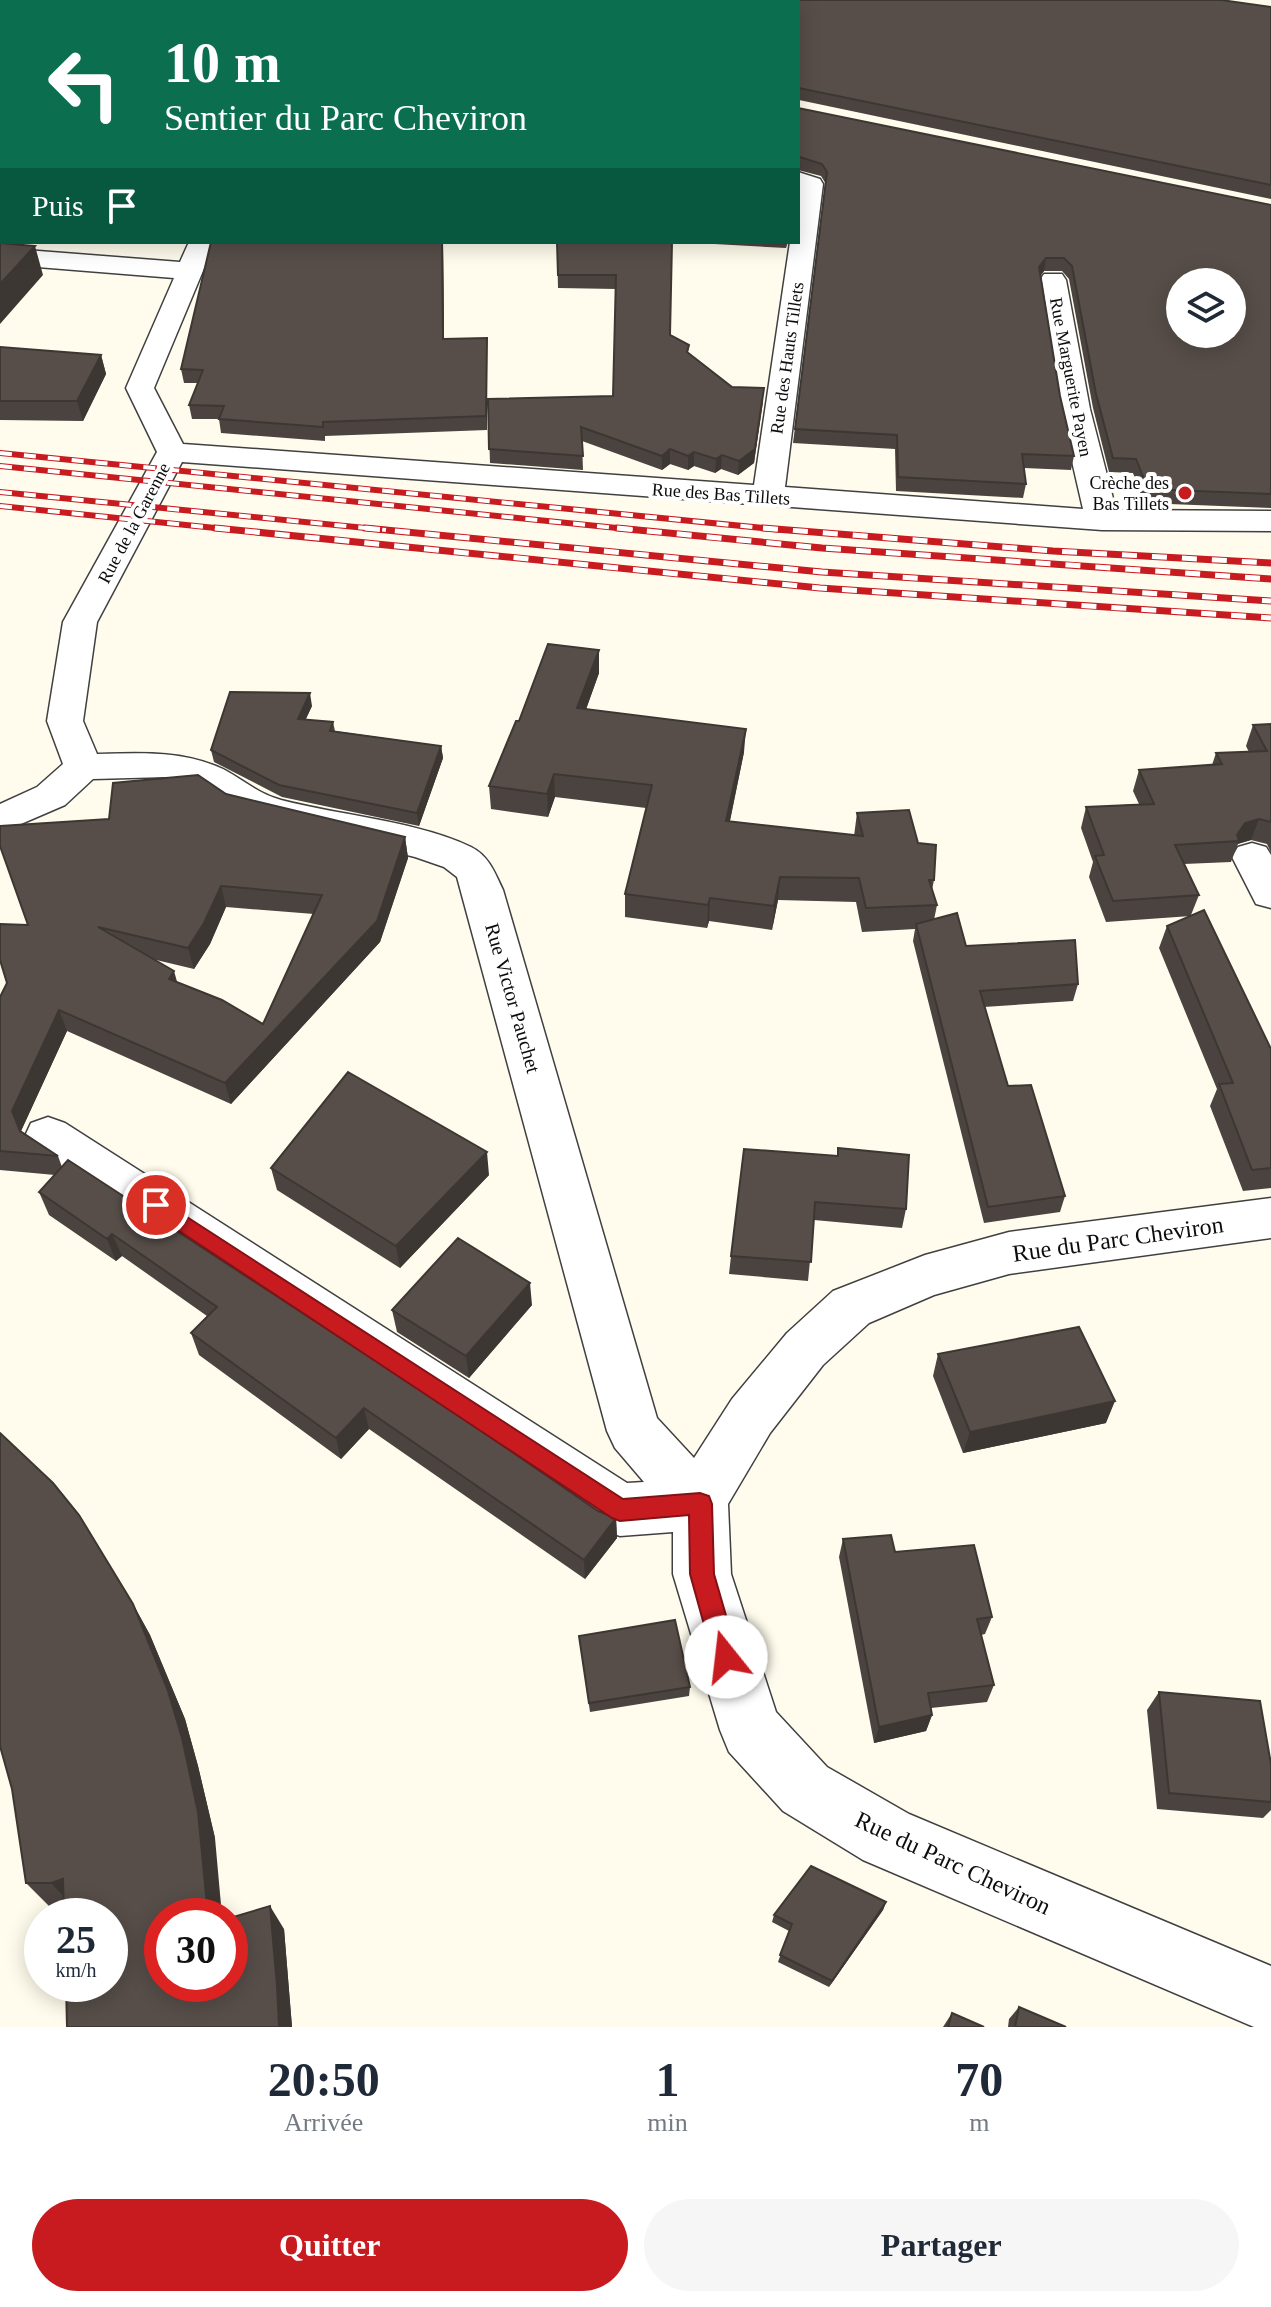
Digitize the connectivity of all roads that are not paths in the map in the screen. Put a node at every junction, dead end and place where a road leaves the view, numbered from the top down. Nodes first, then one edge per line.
1 (800, 180) edge
2 (201, 244) edge
3 (0, 256) edge
4 (189, 271) junction
5 (1053, 280) dead end
6 (172, 452) junction
7 (768, 497) junction
8 (1102, 520) junction
9 (1271, 521) edge
10 (83, 767) junction
11 (0, 820) edge
12 (1252, 857) dead end
13 (1271, 894) edge
14 (48, 1136) dead end
15 (1271, 1218) edge
16 (700, 1504) junction
17 (1271, 2000) edge

1 - 7 street, Rue des Hauts Tillets
2 - 4 street, Rue de la Garenne
3 - 4 street
4 - 6 street, Rue de la Garenne
5 - 8 street, Rue Marguerite Payen
6 - 7 street, Rue des Bas Tillets
6 - 10 street, Rue de la Garenne
7 - 8 street, Rue des Bas Tillets
8 - 9 street, Rue des Bas Tillets
10 - 11 street
10 - 16 street, Rue Victor Pauchet
12 - 13 street
14 - 16 street
15 - 16 street, Rue du Parc Cheviron
16 - 17 street, Rue du Parc Cheviron

